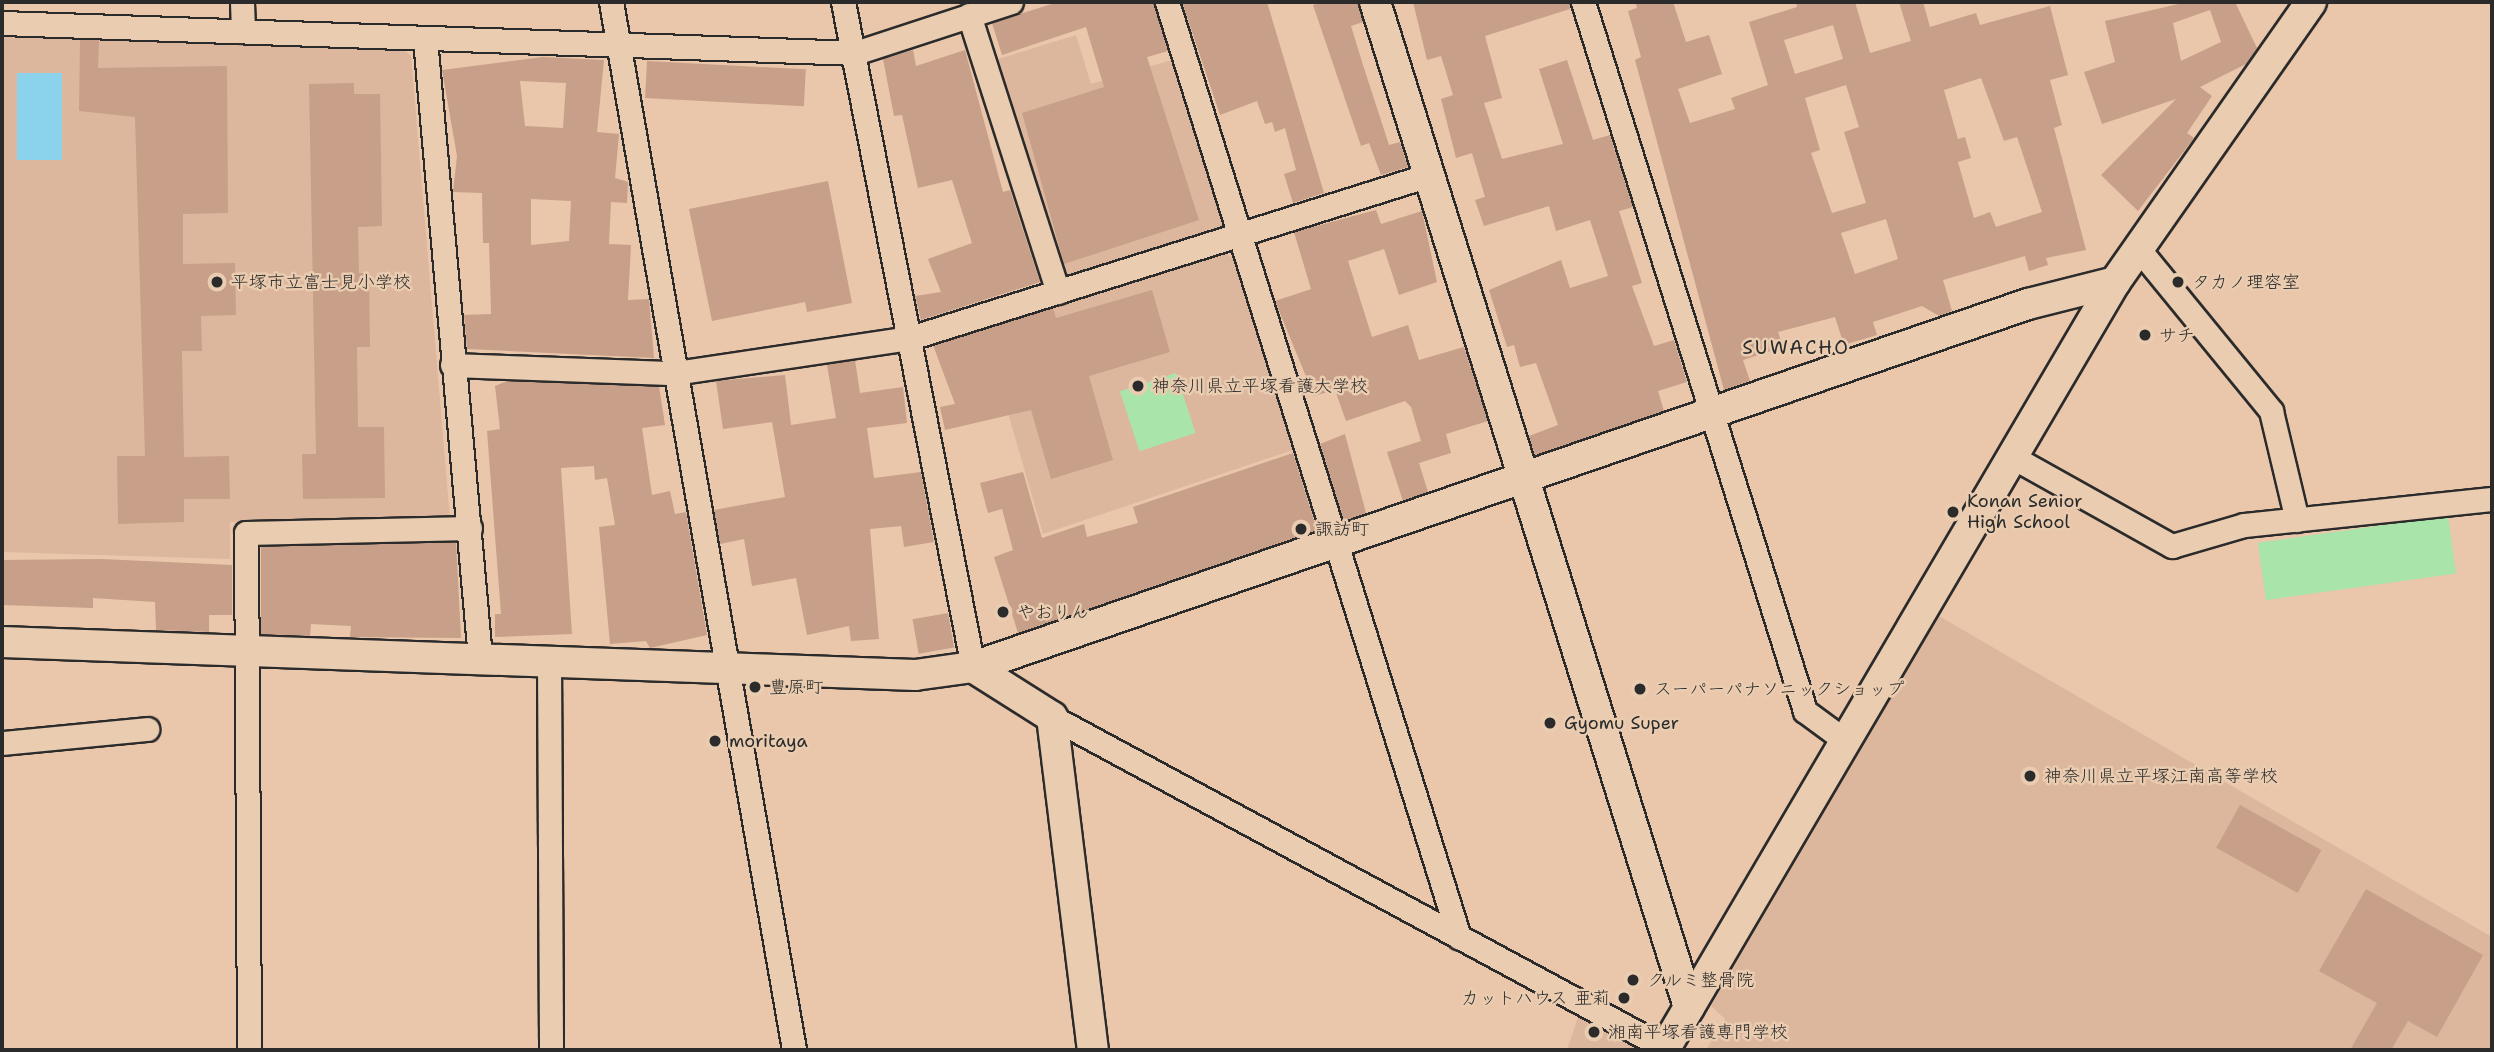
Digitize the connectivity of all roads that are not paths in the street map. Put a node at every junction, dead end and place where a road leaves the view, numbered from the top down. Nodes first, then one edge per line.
1 (242, 2) edge
2 (611, 2) edge
3 (843, 2) edge
4 (1011, 2) edge
5 (1167, 2) edge
6 (1376, 2) edge
7 (1583, 2) edge
8 (2311, 2) edge
9 (969, 15) junction
10 (7, 16) edge
11 (243, 31) junction
12 (425, 39) junction
13 (619, 46) junction
14 (855, 53) junction
15 (1429, 175) junction
16 (1239, 236) junction
17 (2137, 247) junction
18 (2115, 282) junction
19 (1058, 292) junction
20 (910, 338) junction
21 (453, 365) junction
22 (675, 373) junction
23 (1710, 414) junction
24 (2009, 455) junction
25 (1522, 477) junction
26 (2492, 499) edge
27 (2297, 520) junction
28 (470, 528) junction
29 (1335, 541) junction
30 (2, 642) edge
31 (247, 650) junction
32 (480, 658) junction
33 (549, 660) junction
34 (973, 667) junction
35 (728, 670) junction
36 (1052, 717) junction
37 (147, 729) dead end
38 (1843, 739) junction
39 (2, 743) edge
40 (1459, 937) junction
41 (1689, 1007) junction
42 (249, 1050) edge
43 (551, 1050) edge
44 (794, 1050) edge
45 (1093, 1050) edge
46 (1666, 1050) edge

1 - 11 street
2 - 13 street
3 - 14 street
4 - 9 street
5 - 16 street
6 - 15 street
7 - 23 street
8 - 17 street
9 - 14 street
9 - 19 street
10 - 11 street
11 - 12 street
12 - 13 street
12 - 21 street
13 - 14 street
13 - 22 street
14 - 20 street
15 - 16 street
15 - 25 street
16 - 19 street
16 - 29 street
17 - 18 street
17 - 27 street
18 - 23 street
18 - 24 street
19 - 20 street
20 - 22 street
20 - 34 street
21 - 22 street
21 - 28 street
22 - 35 street
23 - 25 street
23 - 38 street
24 - 27 street
24 - 38 street
25 - 29 street
25 - 41 street
26 - 27 street
28 - 31 street
28 - 32 street
29 - 34 street
29 - 40 street
30 - 31 street
31 - 32 street
31 - 42 street
32 - 33 street
33 - 35 street
33 - 43 street
34 - 35 street
34 - 36 street
35 - 44 street
36 - 40 street
36 - 45 street
37 - 39 street
38 - 41 street
40 - 46 street
41 - 46 street

